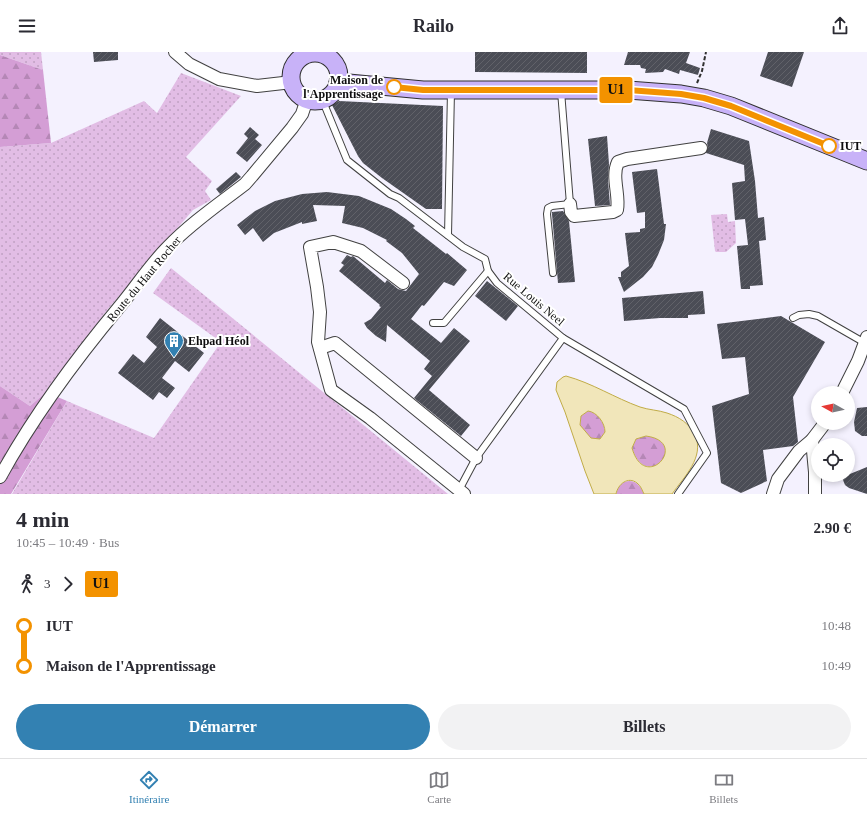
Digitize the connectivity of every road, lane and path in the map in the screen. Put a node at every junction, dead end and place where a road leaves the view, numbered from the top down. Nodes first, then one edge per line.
1 (174, 52) edge
2 (706, 52) edge
3 (324, 53) edge
4 (292, 82) junction
5 (338, 82) junction
6 (451, 90) junction
7 (561, 91) junction
8 (692, 96) junction
9 (314, 99) junction
10 (701, 148) dead end
11 (867, 161) edge
12 (570, 204) junction
13 (448, 235) junction
14 (488, 271) junction
15 (553, 273) dead end
16 (403, 283) dead end
17 (793, 318) dead end
18 (433, 323) dead end
19 (563, 338) junction
20 (866, 340) edge
21 (320, 348) junction
22 (846, 386) edge
23 (811, 441) edge
24 (476, 458) junction
25 (0, 477) edge
26 (815, 482) edge
27 (462, 492) edge
28 (678, 494) edge
29 (773, 494) edge
30 (815, 494) edge

1 - 4 street
2 - 8 path
3 - 4 street
3 - 5 street
4 - 9 street
5 - 6 street
5 - 9 street
6 - 7 street
6 - 13 lane
7 - 8 street
7 - 12 lane
8 - 11 street
9 - 13 lane, Rue Louis Neel
9 - 25 street, Route du Haut Rocher
10 - 12 street
12 - 15 lane
13 - 14 lane, Rue Louis Neel
14 - 18 lane
14 - 19 lane, Rue Louis Neel
16 - 21 street
17 - 20 lane
19 - 24 lane, Rue Louis Neel
19 - 28 lane
20 - 22 street
21 - 24 street
21 - 27 street
23 - 29 street
24 - 27 lane, Rue Louis Neel
26 - 30 street

